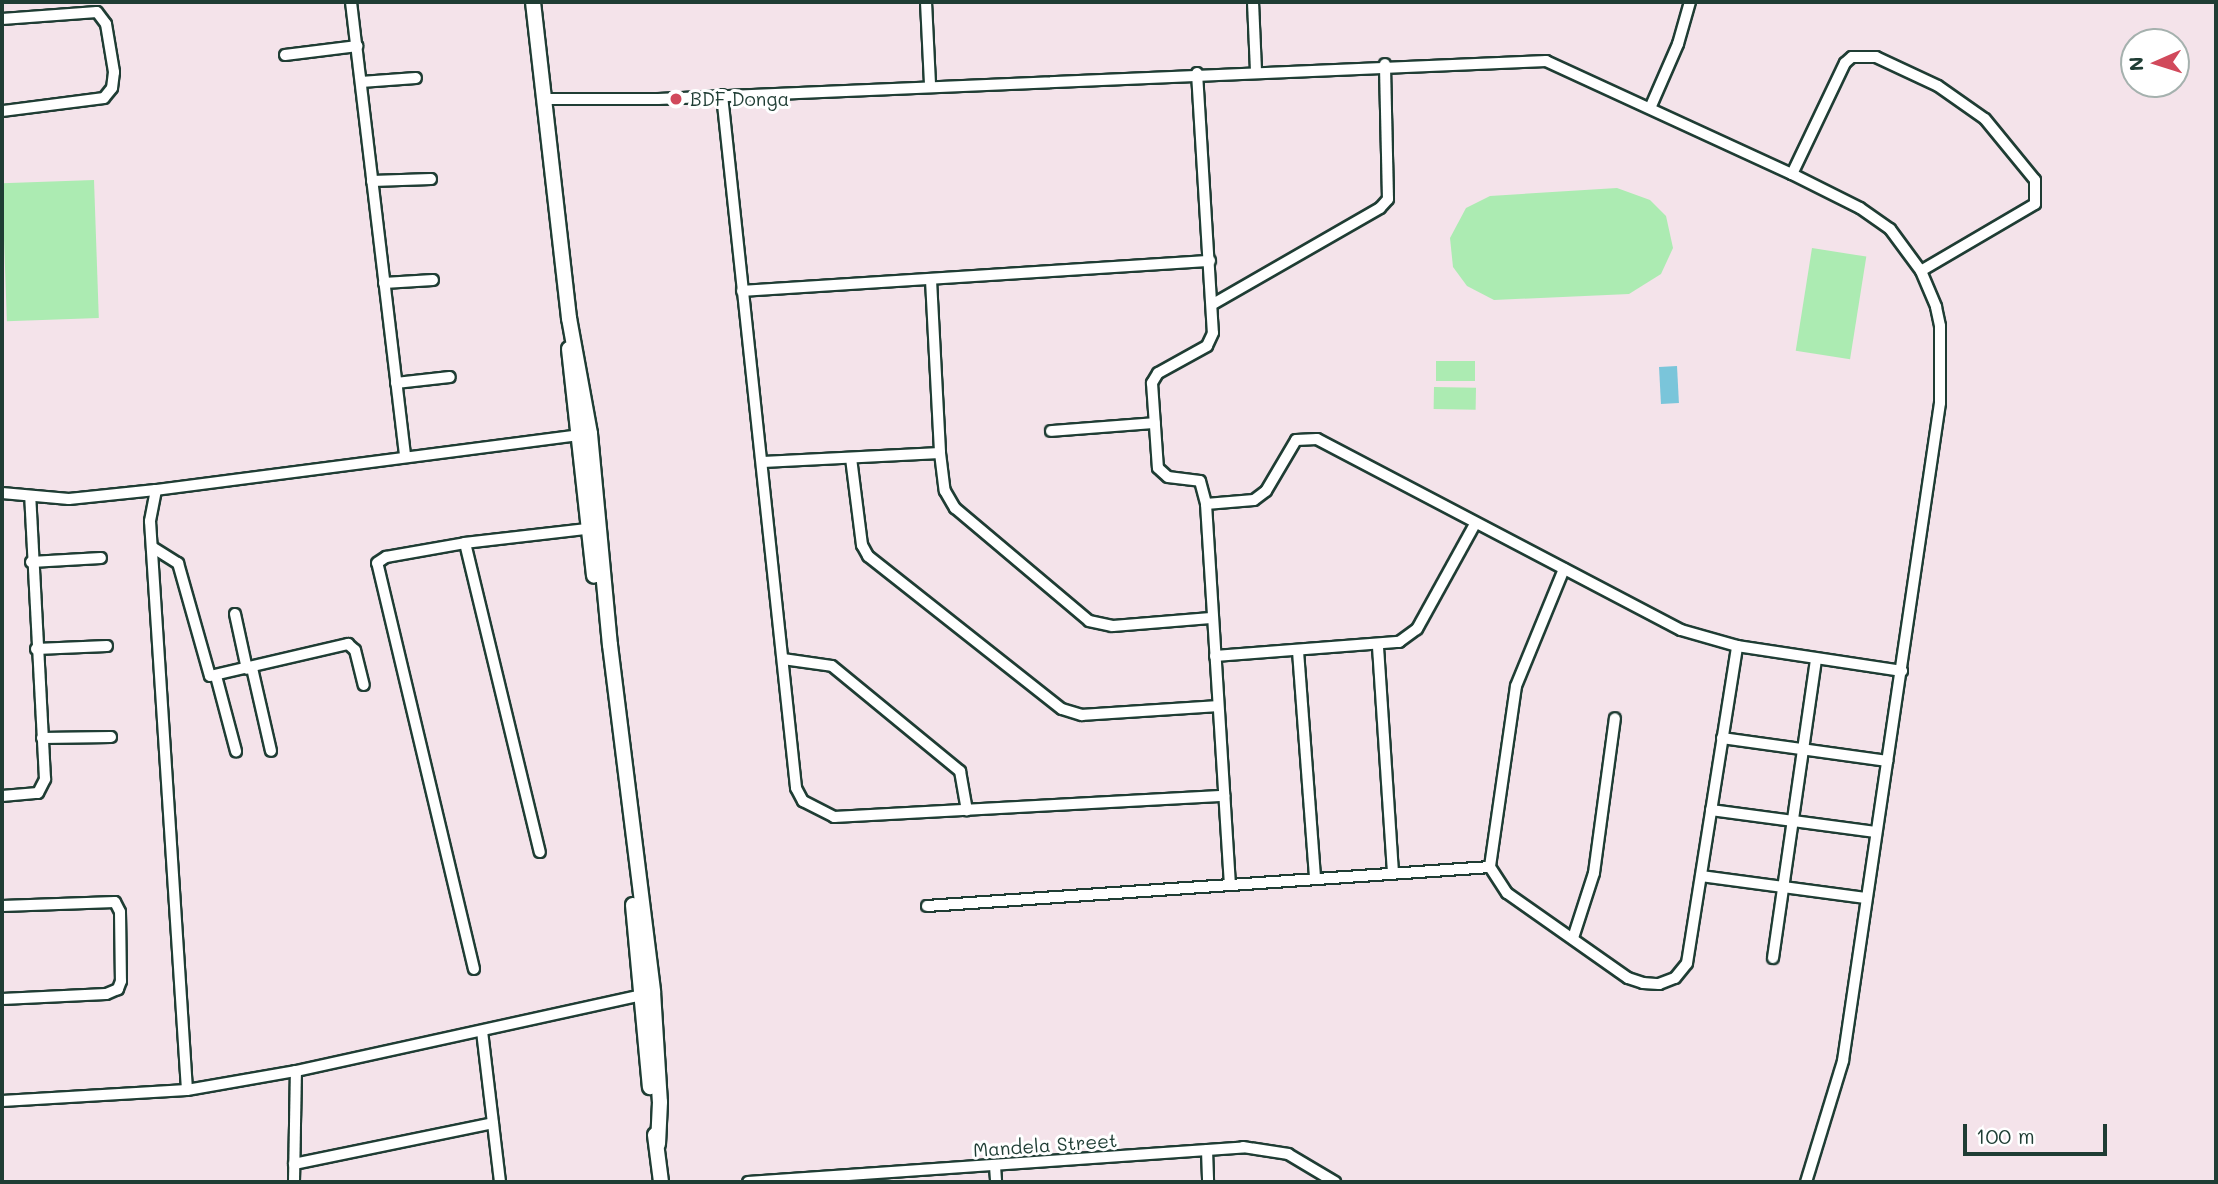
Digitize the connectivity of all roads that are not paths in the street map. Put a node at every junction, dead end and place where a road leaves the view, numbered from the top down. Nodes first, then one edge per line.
1 (351, 2) edge
2 (533, 2) edge
3 (926, 2) edge
4 (1253, 2) edge
5 (1690, 2) edge
6 (2, 19) edge
7 (357, 47) junction
8 (285, 55) dead end
9 (1385, 64) junction
10 (1256, 71) junction
11 (1197, 73) junction
12 (416, 78) dead end
13 (361, 82) junction
14 (930, 85) junction
15 (722, 95) junction
16 (544, 99) junction
17 (1651, 106) junction
18 (2, 111) edge
19 (1793, 174) junction
20 (431, 179) dead end
21 (372, 181) junction
22 (1210, 261) junction
23 (1922, 271) junction
24 (433, 280) dead end
25 (931, 280) junction
26 (384, 282) junction
27 (742, 291) junction
28 (1213, 304) junction
29 (450, 377) dead end
30 (396, 383) junction
31 (1155, 423) junction
32 (1052, 430) dead end
33 (584, 434) junction
34 (940, 453) junction
35 (405, 457) junction
36 (851, 458) junction
37 (763, 462) junction
38 (156, 490) junction
39 (2, 493) edge
40 (30, 497) junction
41 (1206, 504) junction
42 (1475, 524) junction
43 (594, 529) junction
44 (465, 543) junction
45 (152, 547) junction
46 (101, 558) dead end
47 (31, 562) junction
48 (1564, 569) junction
49 (235, 614) dead end
50 (1212, 618) junction
51 (107, 646) dead end
52 (1737, 646) junction
53 (1378, 647) junction
54 (37, 649) junction
55 (1298, 651) junction
56 (1215, 656) junction
57 (783, 659) junction
58 (1816, 660) junction
59 (249, 668) junction
60 (1902, 671) junction
61 (216, 676) junction
62 (364, 685) dead end
63 (1218, 706) junction
64 (1615, 718) dead end
65 (111, 737) dead end
66 (42, 738) junction
67 (1722, 738) junction
68 (236, 751) dead end
69 (271, 751) dead end
70 (1806, 752) junction
71 (1887, 761) junction
72 (2, 796) edge
73 (1224, 796) junction
74 (967, 810) junction
75 (1711, 810) junction
76 (1796, 822) junction
77 (1876, 832) junction
78 (540, 852) dead end
79 (1490, 867) junction
80 (1393, 873) junction
81 (1701, 876) junction
82 (1315, 878) junction
83 (1230, 884) junction
84 (1786, 887) junction
85 (1866, 898) junction
86 (927, 905) dead end
87 (2, 906) edge
88 (1573, 938) junction
89 (1773, 958) dead end
90 (474, 970) dead end
91 (648, 993) junction
92 (2, 999) edge
93 (482, 1031) junction
94 (296, 1071) junction
95 (187, 1090) junction
96 (2, 1101) edge
97 (493, 1123) junction
98 (1207, 1150) junction
99 (294, 1164) junction
100 (995, 1166) junction
101 (294, 1182) edge
102 (500, 1182) edge
103 (661, 1182) edge
104 (748, 1182) edge
105 (996, 1182) edge
106 (1208, 1182) edge
107 (1335, 1182) edge
108 (1806, 1182) edge

1 - 7 street
2 - 16 main road
3 - 14 street
4 - 10 street
5 - 17 street
6 - 18 street
7 - 8 street
7 - 13 street
9 - 10 street
9 - 17 street
9 - 28 street
10 - 11 street
11 - 14 street
11 - 22 street
12 - 13 street
13 - 21 street
14 - 15 street
15 - 16 street
15 - 27 street
16 - 33 main road
17 - 19 street
19 - 23 street
19 - 23 street
20 - 21 street
21 - 26 street
22 - 25 street
22 - 28 street
23 - 60 street
24 - 26 street
25 - 27 street
25 - 34 street
26 - 30 street
27 - 37 street
28 - 31 street
29 - 30 street
30 - 35 street
31 - 32 street
31 - 41 street
33 - 35 street
33 - 43 main road
34 - 36 street
34 - 50 street
35 - 38 street
36 - 37 street
36 - 63 street
37 - 57 street
38 - 40 street
38 - 45 street
39 - 40 street
40 - 47 street
41 - 42 street
41 - 50 street
42 - 48 street
42 - 53 street
43 - 44 street
43 - 91 main road
44 - 78 street
44 - 90 street
45 - 61 street
45 - 95 street
46 - 47 street
47 - 54 street
48 - 52 street
48 - 79 street
49 - 59 street
50 - 56 street
51 - 54 street
52 - 58 street
52 - 67 street
53 - 55 street
53 - 80 street
54 - 66 street
55 - 56 street
55 - 82 street
56 - 63 street
57 - 74 street
57 - 74 street
58 - 60 street
58 - 70 street
59 - 61 street
59 - 62 street
59 - 69 street
60 - 71 street
61 - 68 street
63 - 73 street
64 - 88 street
65 - 66 street
66 - 72 street
67 - 70 street
67 - 75 street
70 - 71 street
70 - 76 street
71 - 77 street
73 - 74 street
73 - 83 street
75 - 76 street
75 - 81 street
76 - 77 street
76 - 84 street
77 - 85 street
79 - 80 street
79 - 88 street
80 - 82 street
81 - 84 street
81 - 88 street
82 - 83 street
83 - 86 street
84 - 85 street
84 - 89 street
85 - 108 street
87 - 92 street
91 - 93 street
91 - 103 main road
93 - 94 street
93 - 97 street
94 - 95 street
94 - 99 street
95 - 96 street
97 - 99 street
97 - 102 street
98 - 100 street, Mandela Street
98 - 106 street
98 - 107 street, Mandela Street
99 - 101 street
100 - 104 street, Mandela Street
100 - 105 street

